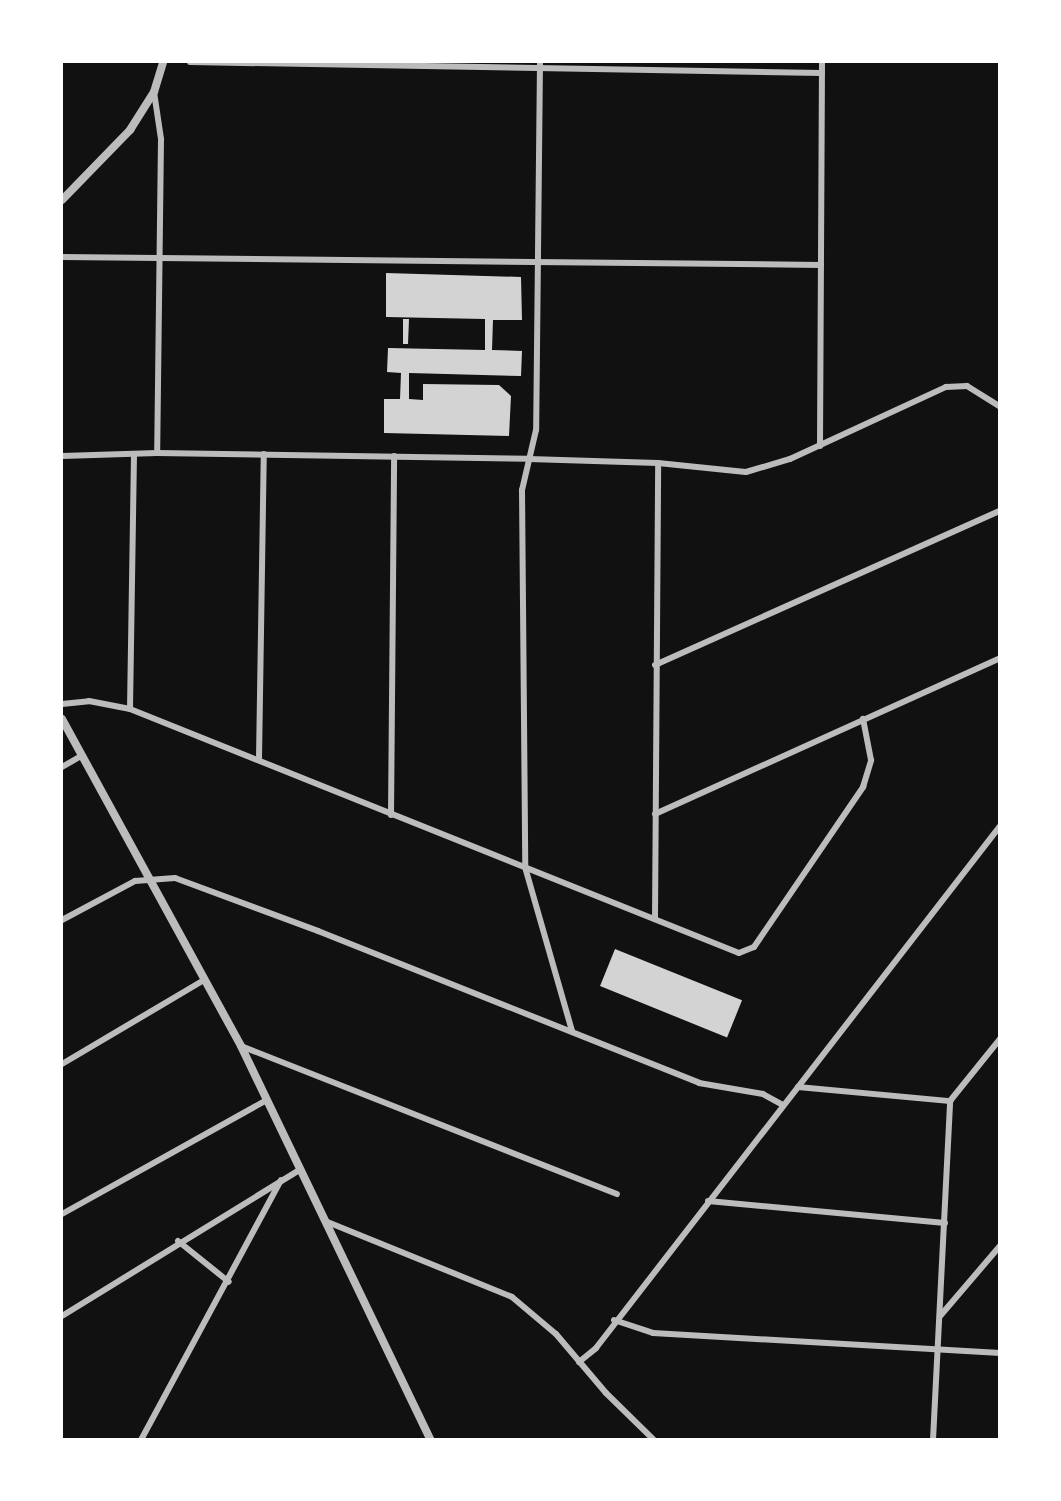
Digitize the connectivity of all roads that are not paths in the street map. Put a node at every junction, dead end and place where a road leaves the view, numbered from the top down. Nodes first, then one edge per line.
1 (163, 62) edge
2 (190, 62) edge
3 (822, 62) edge
4 (540, 65) edge
5 (822, 73) junction
6 (154, 92) junction
7 (62, 200) edge
8 (62, 257) edge
9 (158, 258) junction
10 (535, 262) junction
11 (821, 265) junction
12 (999, 406) edge
13 (820, 446) junction
14 (157, 453) junction
15 (134, 454) junction
16 (264, 454) junction
17 (62, 456) edge
18 (394, 456) junction
19 (529, 459) junction
20 (658, 463) junction
21 (999, 511) edge
22 (999, 658) edge
23 (655, 665) junction
24 (62, 704) edge
25 (130, 708) junction
26 (62, 719) edge
27 (863, 719) junction
28 (81, 756) junction
29 (259, 759) junction
30 (62, 767) edge
31 (655, 814) junction
32 (391, 815) junction
33 (999, 826) edge
34 (525, 867) junction
35 (152, 878) junction
36 (655, 919) junction
37 (62, 920) edge
38 (204, 980) junction
39 (572, 1031) junction
40 (999, 1039) edge
41 (241, 1046) junction
42 (62, 1064) edge
43 (798, 1087) junction
44 (267, 1100) junction
45 (950, 1101) junction
46 (783, 1105) junction
47 (299, 1170) junction
48 (281, 1180) junction
49 (617, 1194) dead end
50 (708, 1201) junction
51 (62, 1214) edge
52 (325, 1221) junction
53 (945, 1223) junction
54 (178, 1241) junction
55 (999, 1246) edge
56 (229, 1282) junction
57 (62, 1316) edge
58 (940, 1316) junction
59 (614, 1320) junction
60 (938, 1349) junction
61 (999, 1353) edge
62 (579, 1362) junction
63 (653, 1439) edge
64 (141, 1440) edge
65 (431, 1440) edge
66 (933, 1440) edge

1 - 6 street
2 - 4 street
3 - 5 street
4 - 5 street
4 - 10 street
5 - 11 street
6 - 7 street
6 - 9 street
8 - 9 street
9 - 10 street
9 - 14 street
10 - 11 street
10 - 19 street
11 - 13 street
12 - 13 street
13 - 20 street
14 - 15 street
14 - 16 street
15 - 17 street
15 - 25 street
16 - 18 street
16 - 29 street
18 - 19 street
18 - 32 street
19 - 20 street
19 - 34 street
20 - 23 street
21 - 23 street
22 - 27 street
23 - 31 street
24 - 25 street
25 - 29 street
26 - 28 street
27 - 31 street
27 - 36 street
28 - 30 street
28 - 35 street
29 - 32 street
31 - 36 street
32 - 34 street
33 - 43 street
34 - 36 street
34 - 39 street
35 - 37 street
35 - 38 street
35 - 39 street
38 - 41 street
38 - 42 street
39 - 46 street
40 - 45 street
41 - 44 street
41 - 49 street
43 - 45 street
43 - 46 street
44 - 47 street
44 - 51 street
45 - 53 street
46 - 50 street
47 - 48 street
47 - 52 street
48 - 54 street
48 - 56 street
50 - 53 street
50 - 59 street
52 - 62 street
52 - 65 street
53 - 58 street
54 - 56 street
54 - 57 street
55 - 58 street
56 - 64 street
58 - 60 street
59 - 60 street
59 - 62 street
60 - 61 street
60 - 66 street
62 - 63 street

